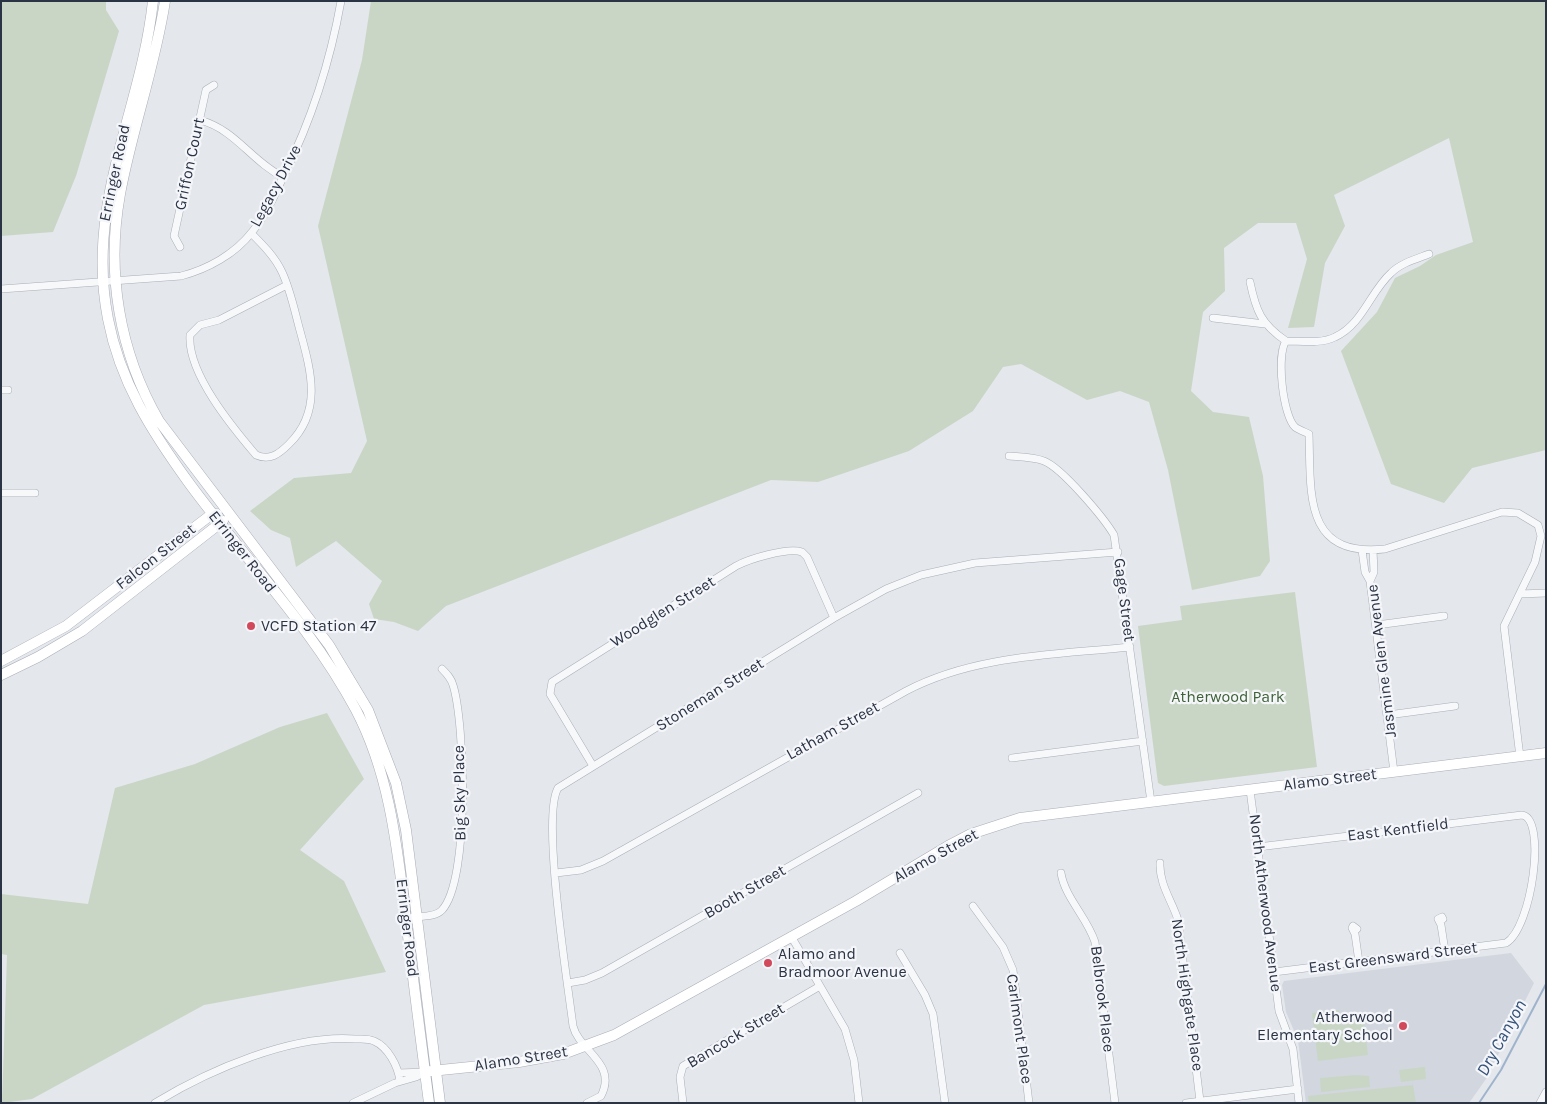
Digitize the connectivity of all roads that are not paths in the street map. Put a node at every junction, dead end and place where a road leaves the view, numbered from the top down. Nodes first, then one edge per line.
1 (153, 1) edge
2 (165, 1) edge
3 (341, 1) edge
4 (214, 85) dead end
5 (200, 120) junction
6 (283, 177) junction
7 (252, 233) junction
8 (180, 247) dead end
9 (1429, 254) dead end
10 (103, 282) junction
11 (115, 282) junction
12 (1250, 282) dead end
13 (287, 285) junction
14 (1, 289) edge
15 (1213, 318) dead end
16 (1266, 324) junction
17 (1286, 341) junction
18 (1009, 456) dead end
19 (1, 493) edge
20 (35, 493) dead end
21 (228, 513) junction
22 (212, 514) junction
23 (221, 525) junction
24 (1362, 550) junction
25 (1373, 550) junction
26 (1118, 552) junction
27 (1370, 581) junction
28 (1546, 593) edge
29 (1520, 594) junction
30 (1444, 616) dead end
31 (834, 618) junction
32 (1377, 625) junction
33 (1130, 647) junction
34 (1, 661) edge
35 (442, 669) dead end
36 (1, 675) edge
37 (1455, 706) dead end
38 (1388, 714) junction
39 (1143, 741) junction
40 (1546, 754) edge
41 (1520, 757) junction
42 (1012, 758) dead end
43 (593, 766) junction
44 (1394, 772) junction
45 (1250, 790) junction
46 (918, 792) dead end
47 (1151, 802) junction
48 (1258, 847) junction
49 (1160, 863) dead end
50 (556, 873) junction
51 (1062, 873) dead end
52 (973, 906) dead end
53 (417, 917) junction
54 (406, 918) junction
55 (1443, 919) dead end
56 (1357, 929) dead end
57 (792, 936) junction
58 (1511, 940) joint
59 (1445, 951) junction
60 (900, 953) dead end
61 (1359, 962) junction
62 (1274, 972) junction
63 (568, 983) junction
64 (820, 986) junction
65 (586, 1046) junction
66 (430, 1072) junction
67 (399, 1073) junction
68 (400, 1081) junction
69 (1298, 1089) junction
70 (1546, 1092) edge
71 (1200, 1101) junction
72 (155, 1103) edge
73 (354, 1103) edge
74 (429, 1103) edge
75 (440, 1103) edge
76 (587, 1103) edge
77 (683, 1103) edge
78 (860, 1103) edge
79 (945, 1103) edge
80 (1029, 1103) edge
81 (1115, 1103) edge
82 (1186, 1103) edge
83 (1300, 1103) edge
84 (1540, 1103) edge

1 - 10 main road, Erringer Road
2 - 11 main road, Erringer Road
3 - 6 street, Legacy Drive
4 - 5 street, Griffon Court
5 - 6 street
5 - 8 street, Griffon Court
6 - 7 street, Legacy Drive
7 - 11 street, Legacy Drive
7 - 13 street
9 - 17 street
10 - 11 street, Legacy Drive
10 - 14 street, Legacy Drive
10 - 22 main road, Erringer Road
11 - 21 main road, Erringer Road
12 - 16 street
13 - 13 street
15 - 16 street
16 - 17 street
17 - 24 street
18 - 26 street, Gage Street
19 - 20 street
21 - 22 main road, Falcon Street
21 - 23 main road, Falcon Street
21 - 53 main road, Erringer Road
22 - 23 main road, Erringer Road
22 - 34 main road, Falcon Street
23 - 36 main road, Falcon Street
23 - 54 main road, Erringer Road
24 - 25 street
24 - 27 street
25 - 27 street, Jasmine Glen Avenue
25 - 29 street
26 - 31 street, Stoneman Street
26 - 33 street, Gage Street
27 - 32 street, Jasmine Glen Avenue
28 - 29 street
29 - 41 street
30 - 32 street
31 - 43 street, Stoneman Street
31 - 43 street, Woodglen Street
32 - 38 street, Jasmine Glen Avenue
33 - 39 street, Gage Street
33 - 50 street, Latham Street
35 - 53 street, Big Sky Place
37 - 38 street
38 - 44 street, Jasmine Glen Avenue
39 - 42 street
39 - 47 street, Gage Street
40 - 41 main road, Alamo Street
41 - 44 main road, Alamo Street
43 - 50 street, Stoneman Street
44 - 45 main road, Alamo Street
45 - 47 main road, Alamo Street
45 - 48 street, North Atherwood Avenue
46 - 63 street, Booth Street
47 - 57 main road, Alamo Street
48 - 58 street, East Kentfield
48 - 62 street, North Atherwood Avenue
49 - 71 street, North Highgate Place
50 - 63 street, Stoneman Street
51 - 81 street, Belbrook Place
52 - 80 street, Carlmont Place
53 - 54 street, Big Sky Place
53 - 66 main road, Erringer Road
54 - 66 main road, Erringer Road
55 - 59 street
56 - 61 street
57 - 64 street
57 - 65 main road, Alamo Street
58 - 59 street, East Greensward Street
59 - 61 street, East Greensward Street
60 - 79 street
61 - 62 street, East Greensward Street
62 - 69 street, North Atherwood Avenue
63 - 65 street, Stoneman Street
64 - 77 street, Bancock Street
64 - 78 street
65 - 66 main road, Alamo Street
65 - 76 street, Stoneman Street
66 - 67 street, Alamo Street
66 - 68 street, Alamo Street
66 - 74 main road, Erringer Road
66 - 75 main road, Erringer Road
67 - 68 street
67 - 72 street
68 - 73 street, Alamo Street
69 - 71 street
69 - 83 street, North Atherwood Avenue
70 - 84 street
71 - 82 street

